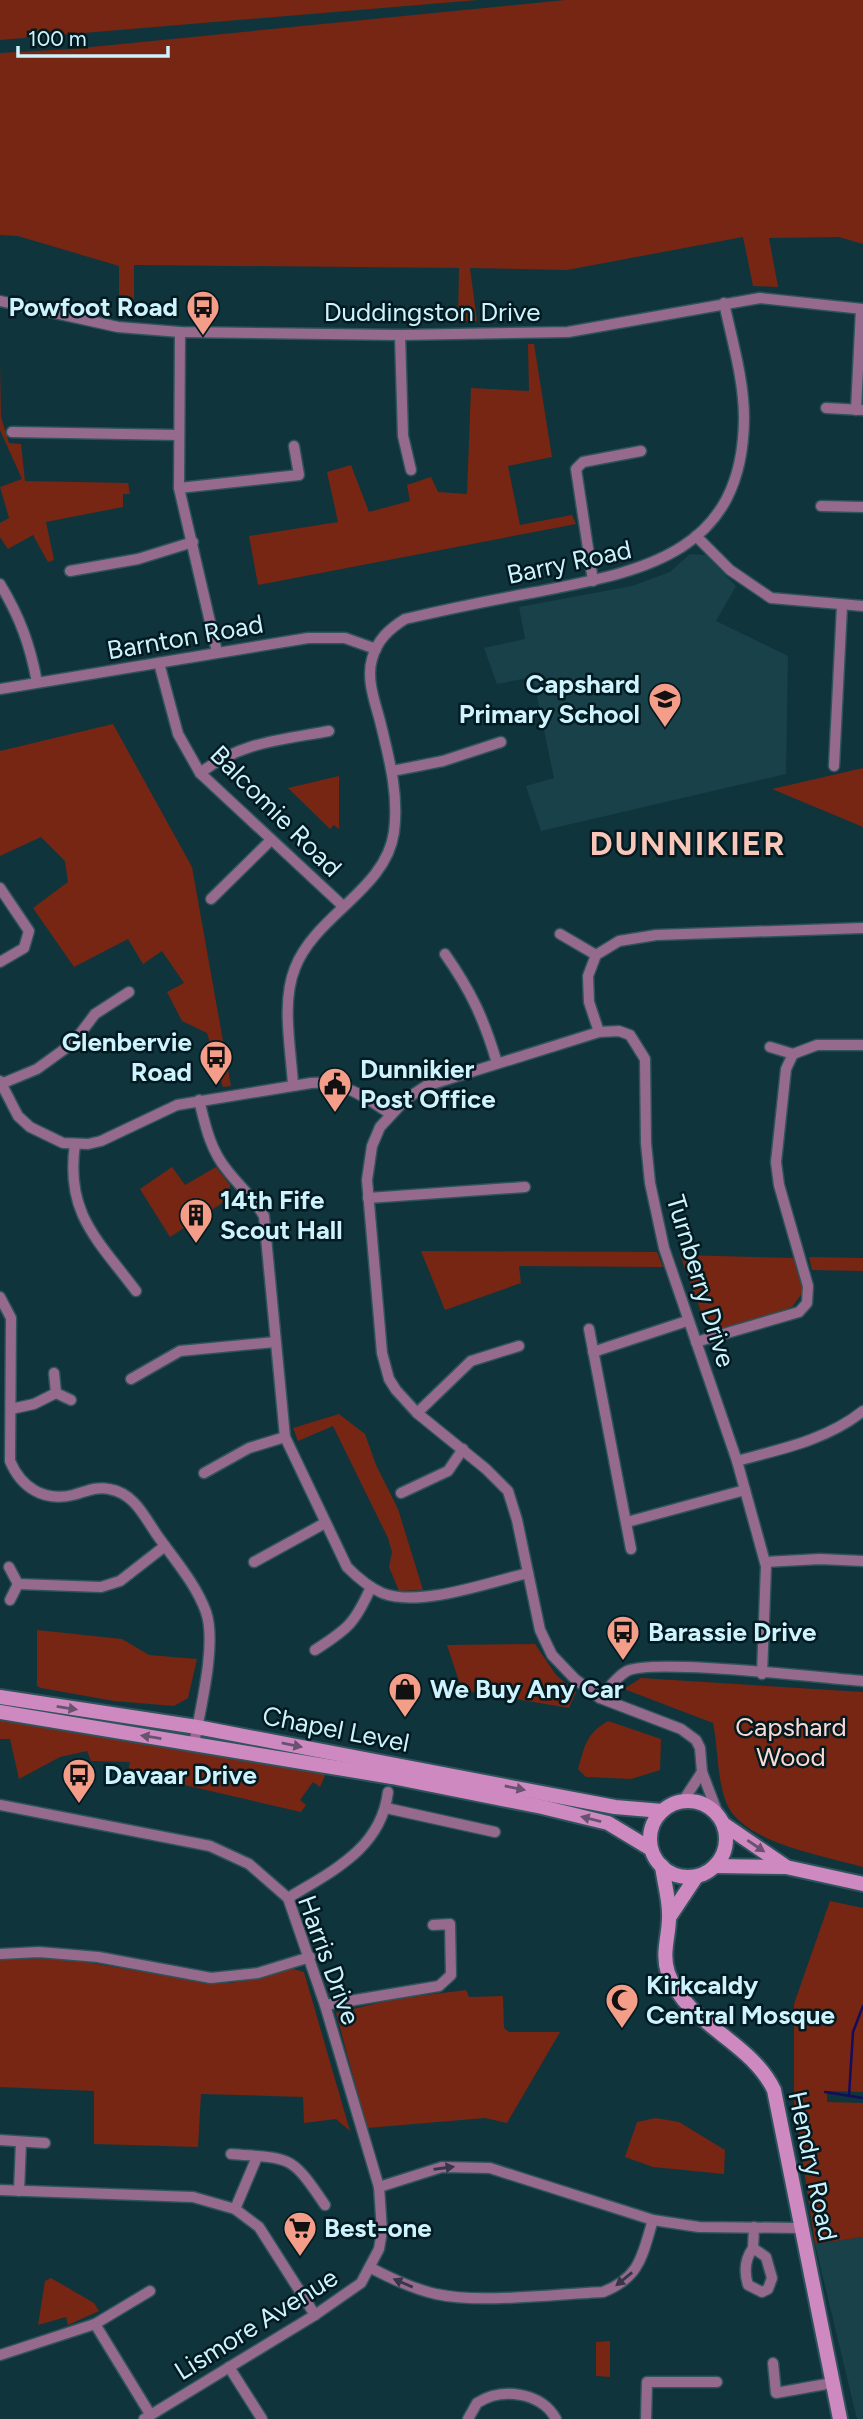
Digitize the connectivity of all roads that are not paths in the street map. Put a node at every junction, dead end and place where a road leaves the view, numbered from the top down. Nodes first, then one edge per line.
1 (0, 301) edge
2 (724, 303) junction
3 (862, 309) edge
4 (180, 332) junction
5 (400, 335) junction
6 (825, 408) dead end
7 (860, 410) edge
8 (12, 432) dead end
9 (179, 435) junction
10 (294, 446) dead end
11 (641, 451) dead end
12 (411, 470) dead end
13 (179, 488) junction
14 (821, 506) dead end
15 (863, 507) edge
16 (696, 536) junction
17 (193, 542) junction
18 (70, 571) dead end
19 (593, 581) junction
20 (0, 584) edge
21 (842, 606) junction
22 (863, 606) edge
23 (376, 649) junction
24 (217, 652) junction
25 (159, 663) junction
26 (37, 682) junction
27 (0, 689) edge
28 (329, 731) dead end
29 (501, 742) dead end
30 (834, 766) dead end
31 (392, 771) junction
32 (200, 773) junction
33 (271, 840) junction
34 (0, 888) edge
35 (211, 899) dead end
36 (343, 906) junction
37 (863, 928) edge
38 (560, 934) dead end
39 (445, 954) dead end
40 (596, 955) junction
41 (0, 962) edge
42 (129, 992) dead end
43 (599, 1032) junction
44 (863, 1045) edge
45 (770, 1046) dead end
46 (793, 1054) junction
47 (497, 1063) junction
48 (1, 1083) edge
49 (293, 1085) junction
50 (199, 1100) junction
51 (389, 1113) junction
52 (75, 1144) junction
53 (526, 1187) dead end
54 (368, 1198) junction
55 (136, 1291) dead end
56 (0, 1297) edge
57 (687, 1321) junction
58 (589, 1329) dead end
59 (275, 1342) junction
60 (696, 1342) junction
61 (519, 1346) dead end
62 (593, 1352) junction
63 (54, 1373) dead end
64 (131, 1379) dead end
65 (56, 1393) junction
66 (71, 1400) dead end
67 (10, 1409) junction
68 (863, 1411) edge
69 (417, 1413) junction
70 (285, 1437) junction
71 (463, 1449) junction
72 (737, 1461) junction
73 (204, 1473) dead end
74 (744, 1490) junction
75 (401, 1493) dead end
76 (627, 1522) junction
77 (325, 1523) junction
78 (165, 1546) junction
79 (631, 1549) dead end
80 (863, 1560) edge
81 (254, 1562) dead end
82 (765, 1562) junction
83 (9, 1567) dead end
84 (528, 1573) junction
85 (18, 1584) junction
86 (371, 1587) junction
87 (10, 1600) dead end
88 (315, 1650) dead end
89 (762, 1674) junction
90 (863, 1681) edge
91 (0, 1697) edge
92 (600, 1698) junction
93 (0, 1712) edge
94 (197, 1727) junction
95 (194, 1744) junction
96 (702, 1772) junction
97 (388, 1792) dead end
98 (683, 1801) junction
99 (0, 1805) edge
100 (386, 1808) junction
101 (662, 1811) junction
102 (721, 1820) junction
103 (495, 1832) dead end
104 (651, 1849) junction
105 (662, 1866) junction
106 (715, 1866) junction
107 (786, 1867) junction
108 (696, 1877) junction
109 (863, 1884) edge
110 (288, 1898) junction
111 (670, 1916) junction
112 (433, 1925) dead end
113 (0, 1954) edge
114 (310, 1957) junction
115 (325, 2005) junction
116 (362, 2129) joint
117 (0, 2140) edge
118 (21, 2141) junction
119 (45, 2143) dead end
120 (230, 2154) dead end
121 (257, 2157) junction
122 (379, 2187) junction
123 (0, 2190) edge
124 (19, 2191) junction
125 (325, 2205) dead end
126 (234, 2209) junction
127 (653, 2220) junction
128 (754, 2227) junction
129 (800, 2228) junction
130 (753, 2248) dead end
131 (371, 2268) junction
132 (150, 2291) dead end
133 (316, 2315) junction
134 (95, 2324) junction
135 (0, 2355) edge
136 (773, 2362) dead end
137 (229, 2367) junction
138 (717, 2382) dead end
139 (832, 2383) junction
140 (147, 2417) edge
141 (262, 2419) edge
142 (468, 2419) edge
143 (556, 2419) edge
144 (646, 2419) edge
145 (840, 2419) edge

1 - 4 street, Duddingston Drive
2 - 3 street, Duddingston Drive
2 - 5 street, Duddingston Drive
2 - 16 street, Barry Road
3 - 7 street
4 - 5 street, Duddingston Drive
4 - 9 street
5 - 12 street
6 - 7 street
8 - 9 street
9 - 13 street
10 - 13 street
11 - 19 street
13 - 17 street
14 - 15 street
16 - 19 street, Barry Road
16 - 21 street
17 - 18 street
17 - 24 street
19 - 23 street, Barry Road
20 - 26 street
21 - 22 street
21 - 30 street
23 - 24 street, Barnton Road
23 - 31 street
24 - 25 street, Barnton Road
25 - 26 street, Barnton Road
25 - 32 street, Balcomie Road
26 - 27 street, Barnton Road
28 - 32 street
29 - 31 street
31 - 36 street
32 - 33 street, Balcomie Road
33 - 35 street
33 - 36 street, Balcomie Road
34 - 41 street
36 - 49 street
37 - 40 street
38 - 40 street
39 - 47 street
40 - 43 street
42 - 48 street
43 - 47 street, Turnberry Drive
43 - 57 street, Turnberry Drive
44 - 46 street
45 - 46 street
46 - 60 street
47 - 51 street
48 - 52 street
49 - 50 street
49 - 51 street
50 - 52 street
50 - 59 street
51 - 54 street
52 - 55 street
53 - 54 street
54 - 69 street
56 - 67 street
57 - 60 street, Turnberry Drive
57 - 62 street
58 - 62 street
59 - 64 street
59 - 70 street
60 - 72 street, Turnberry Drive
61 - 69 street
62 - 76 street
63 - 65 street
65 - 66 street
65 - 67 street
67 - 78 street
68 - 72 street
69 - 71 street
70 - 73 street
70 - 77 street
71 - 75 street
71 - 84 street
72 - 74 street, Turnberry Drive
74 - 76 street
74 - 82 street, Turnberry Drive
76 - 79 street
77 - 81 street
77 - 86 street
78 - 85 street
78 - 94 street
80 - 82 street
82 - 89 street, Turnberry Drive
83 - 85 street
84 - 86 street
84 - 92 street
85 - 87 street
86 - 88 street
89 - 90 street
89 - 92 street
91 -> 94 main road, Chapel Level
92 - 96 street
95 -> 93 main road, Chapel Level
94 - 95 street
94 -> 101 main road, Chapel Level
104 -> 95 main road, Chapel Level
96 - 98 street
96 - 102 street
97 - 100 street
98 - 101 main road
98 - 102 main road
99 - 110 street, Harris Drive
100 - 103 street
100 - 110 street
101 - 104 main road
102 - 106 main road
102 -> 107 main road
104 - 105 main road
105 - 108 main road
105 - 111 main road, Hendry Road
106 - 107 main road
106 - 108 main road
107 - 109 main road
108 - 111 main road, Hendry Road
110 - 114 street, Harris Drive
111 - 129 main road, Hendry Road
112 - 115 street
113 - 114 street
114 - 115 street, Harris Drive
115 - 116 street, Harris Drive
116 - 122 street, Lismore Avenue
117 - 118 street
118 - 119 street
118 - 124 street
120 - 121 street
121 - 125 street
121 - 126 street
122 -> 127 street
122 - 131 street, Lismore Avenue
123 - 124 street
124 - 126 street
126 - 133 street
127 - 128 street
127 -> 131 street
128 - 129 street
128 - 130 street
129 - 139 main road, Hendry Road
131 - 133 street, Lismore Avenue
132 - 134 street
133 - 137 street, Lismore Avenue
134 - 135 street
134 - 140 street
136 - 139 street
137 - 140 street, Lismore Avenue
137 - 141 street
138 - 144 street
139 - 145 main road, Hendry Road
142 - 143 street

